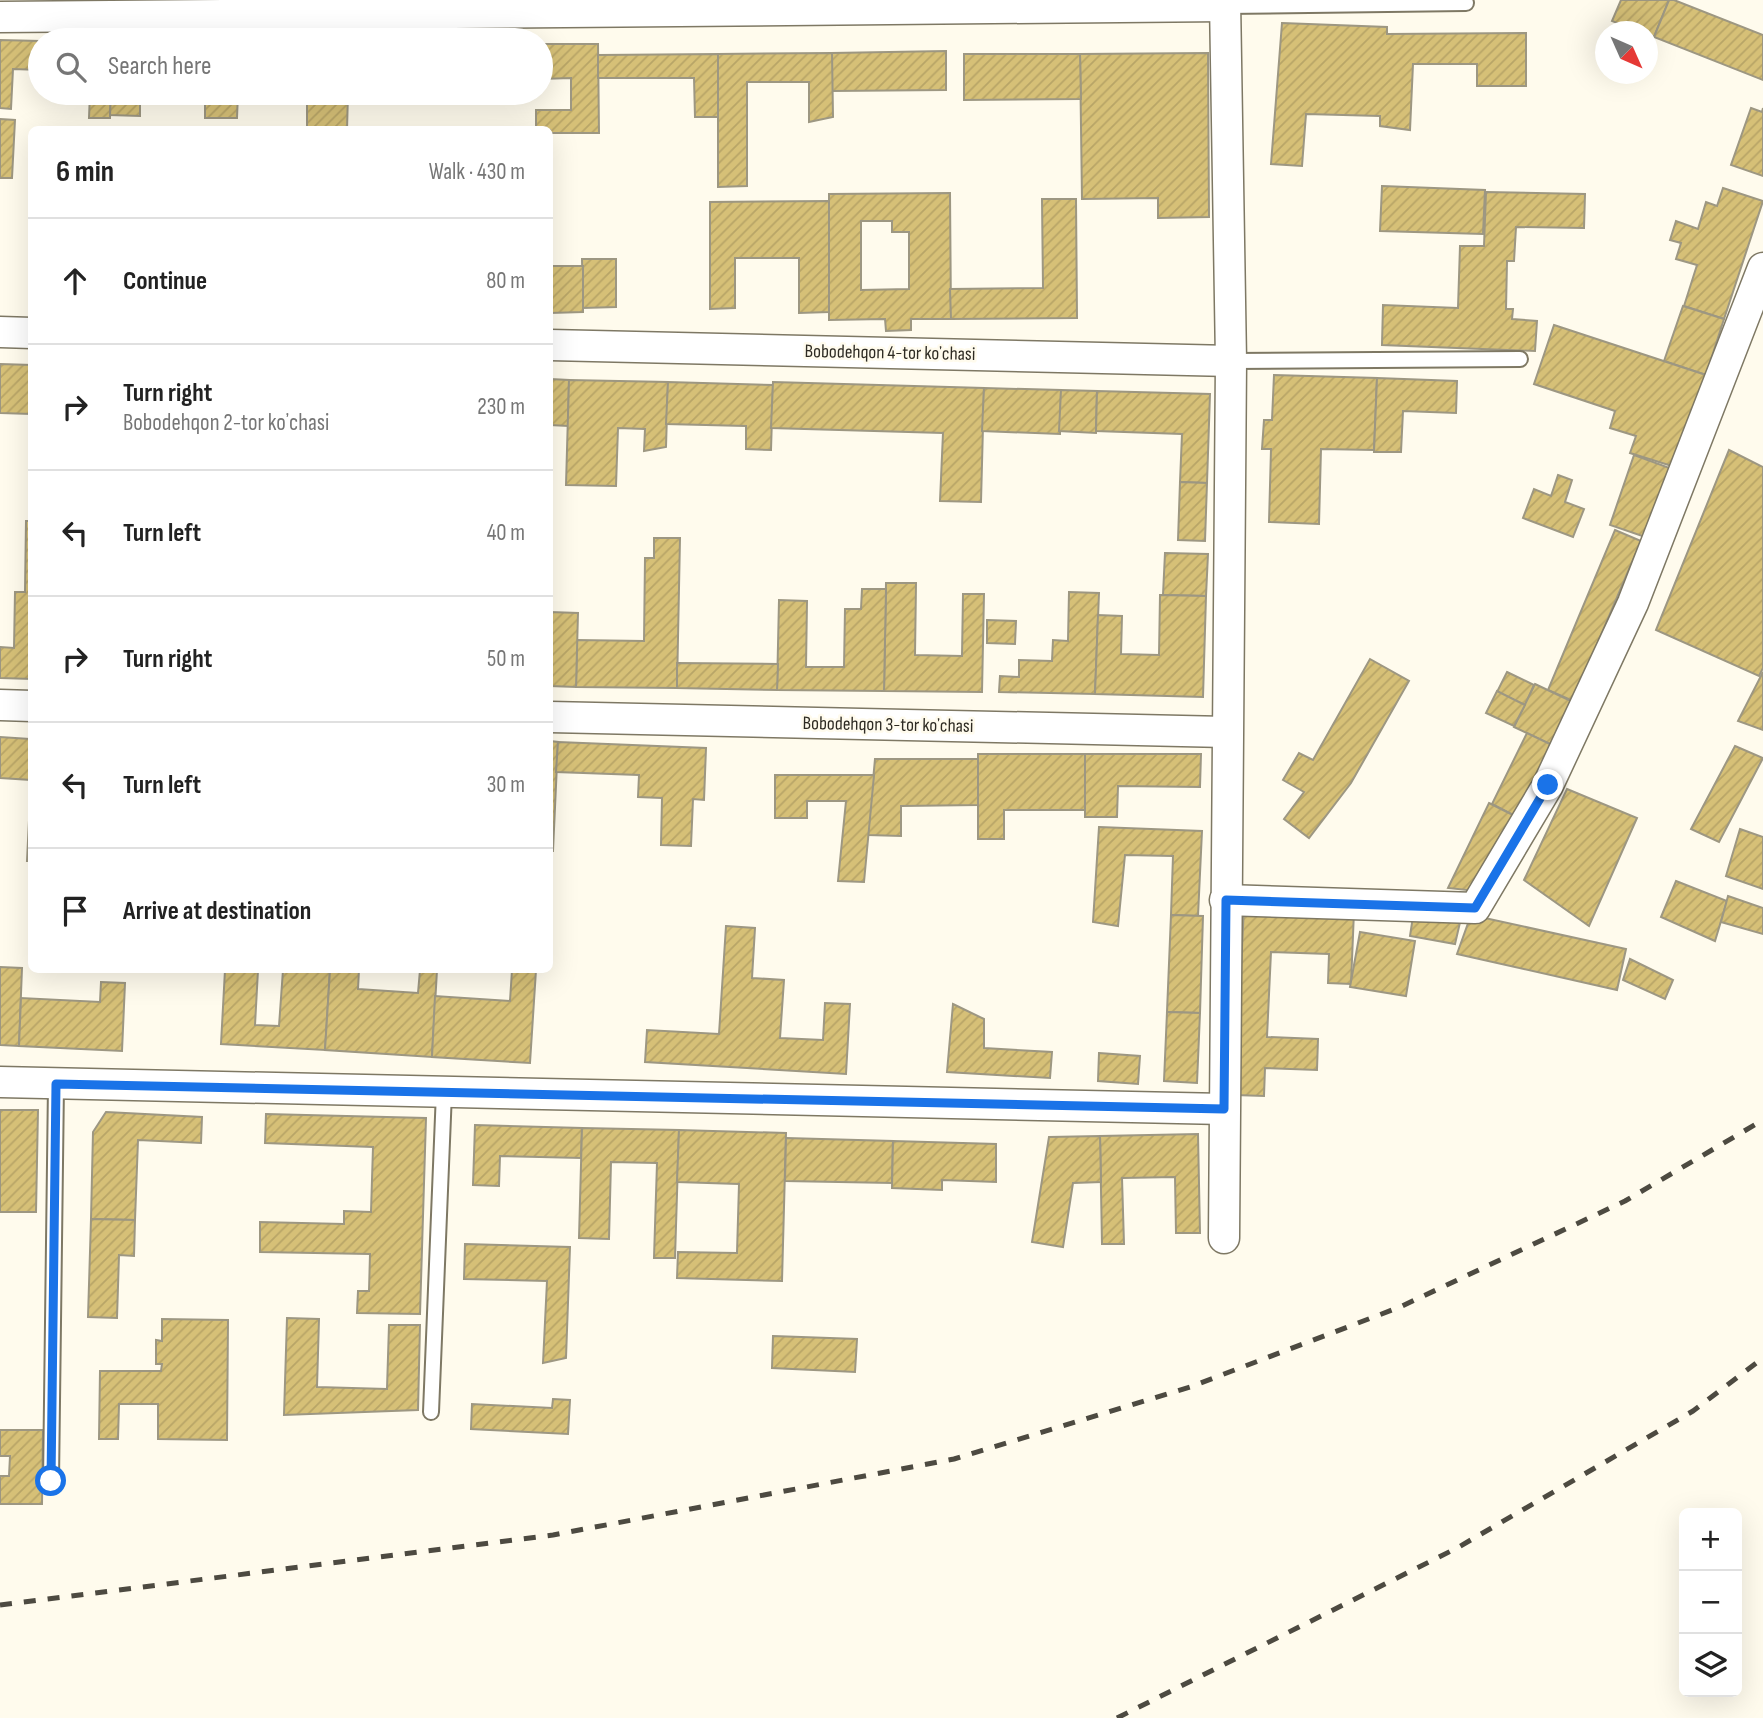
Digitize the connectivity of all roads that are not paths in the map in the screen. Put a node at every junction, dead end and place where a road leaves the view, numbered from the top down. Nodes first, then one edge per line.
1 (1225, 3) edge
2 (1466, 3) dead end
3 (0, 17) edge
4 (1763, 268) edge
5 (0, 332) edge
6 (28, 333) edge
7 (553, 345) edge
8 (1520, 359) dead end
9 (1231, 361) junction
10 (0, 705) edge
11 (28, 706) edge
12 (553, 717) edge
13 (1226, 732) junction
14 (1226, 900) junction
15 (0, 1083) edge
16 (56, 1084) junction
17 (444, 1092) junction
18 (1224, 1109) junction
19 (1224, 1238) dead end
20 (431, 1412) dead end
21 (51, 1481) dead end

1 - 2 lane
1 - 3 street
1 - 9 street
4 - 14 street
5 - 6 street
7 - 9 street, Bobodehqon 4-tor koʼchasi
8 - 9 lane
9 - 13 street
10 - 11 street
12 - 13 street, Bobodehqon 3-tor koʼchasi
13 - 14 street
14 - 18 street
15 - 16 street
16 - 17 street
16 - 21 lane
17 - 18 street
17 - 20 lane
18 - 19 street

